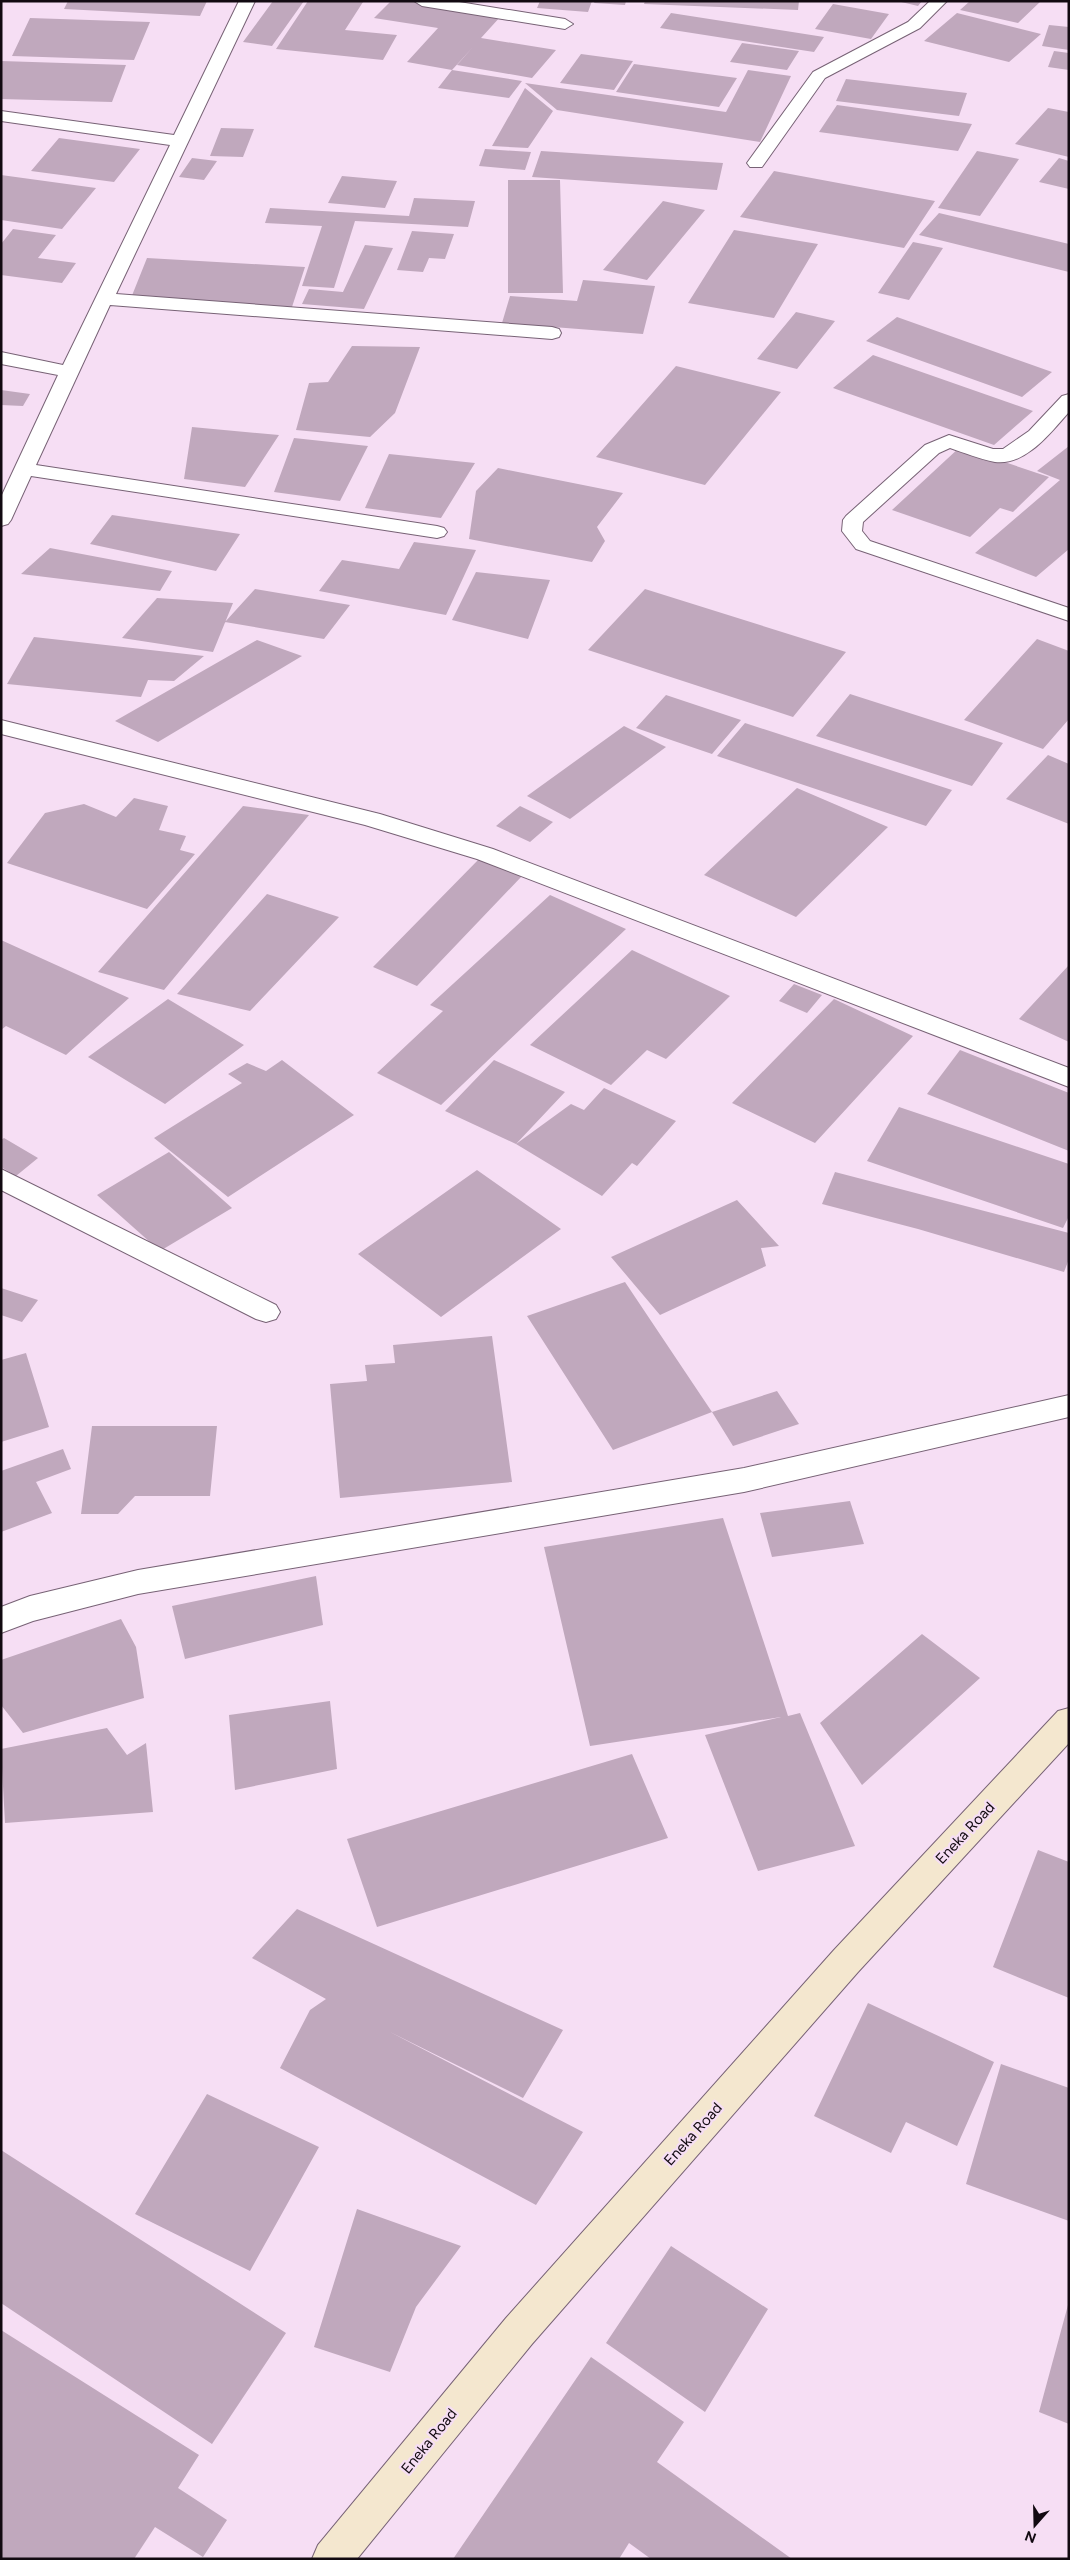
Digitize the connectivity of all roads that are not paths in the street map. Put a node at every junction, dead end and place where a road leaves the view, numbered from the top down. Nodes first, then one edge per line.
1 (247, 1) edge
2 (422, 1) edge
3 (939, 1) edge
4 (566, 24) dead end
5 (1, 116) edge
6 (180, 141) junction
7 (756, 163) dead end
8 (105, 300) junction
9 (552, 332) dead end
10 (1, 358) edge
11 (69, 372) junction
12 (1069, 400) edge
13 (25, 469) junction
14 (1, 520) edge
15 (437, 532) dead end
16 (1069, 615) edge
17 (1, 726) edge
18 (1069, 1078) edge
19 (1, 1178) edge
20 (266, 1312) dead end
21 (1069, 1406) edge
22 (1, 1620) edge
23 (1069, 1721) edge
24 (332, 2559) edge

1 - 6 street
2 - 4 street
3 - 7 street
5 - 6 street
6 - 8 street
8 - 9 street
8 - 11 street
10 - 11 street
11 - 13 street
12 - 16 street
13 - 14 street
13 - 15 street
17 - 18 street
19 - 20 street
21 - 22 street
23 - 24 main road, Eneka Road

